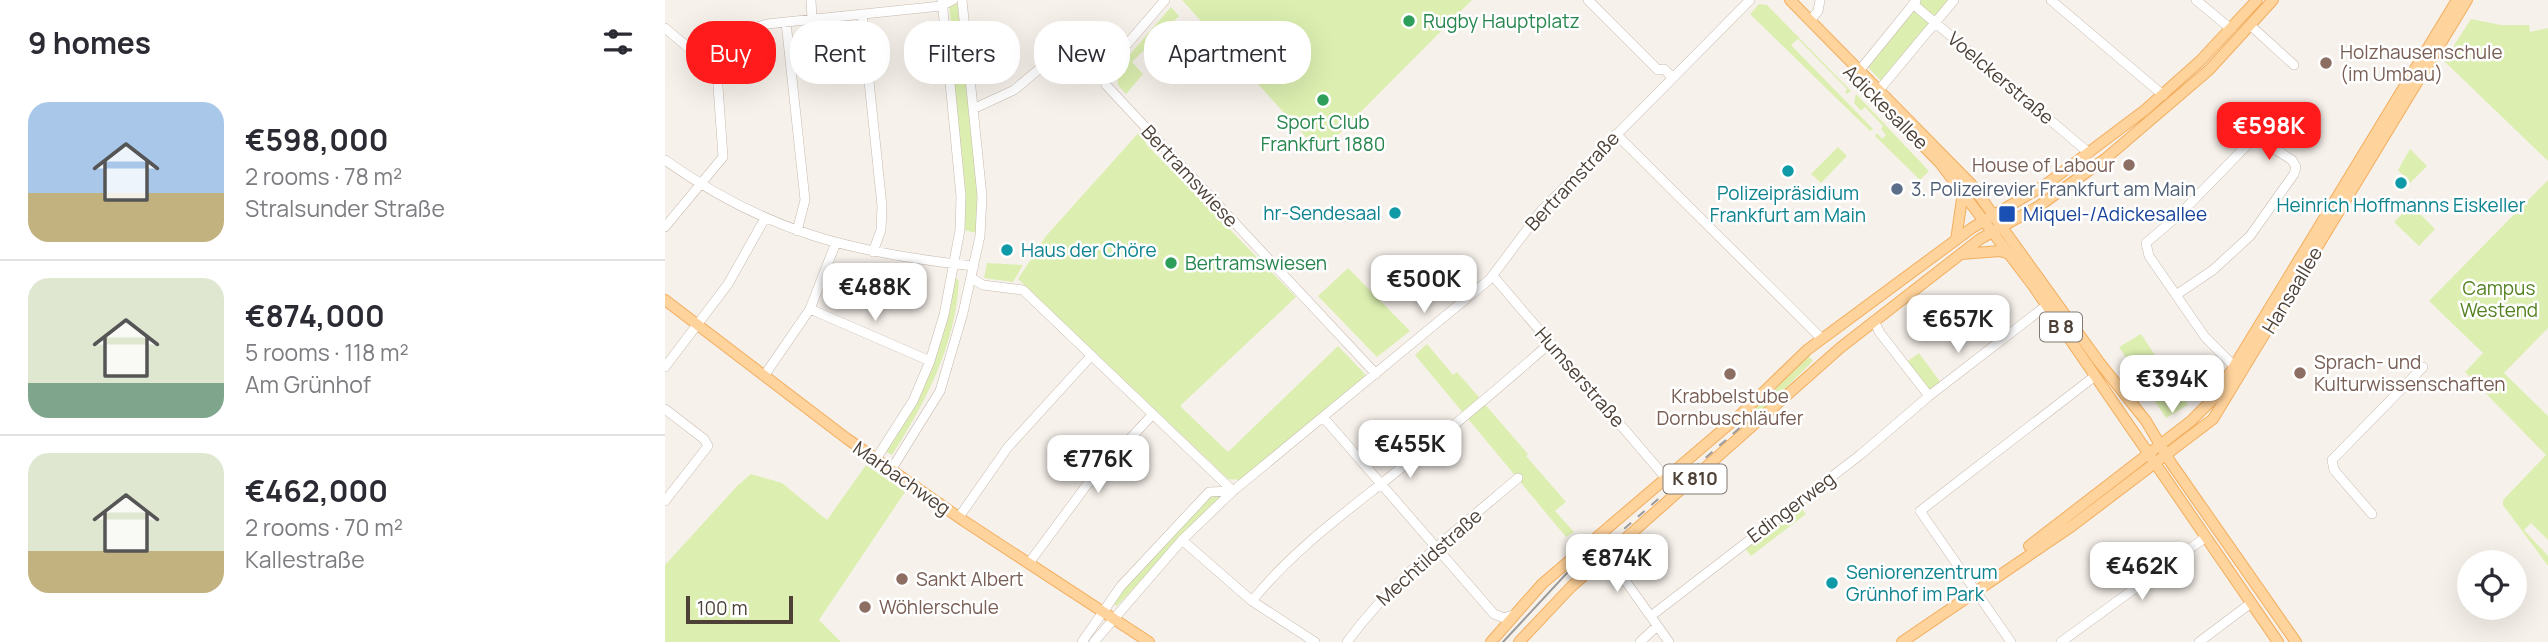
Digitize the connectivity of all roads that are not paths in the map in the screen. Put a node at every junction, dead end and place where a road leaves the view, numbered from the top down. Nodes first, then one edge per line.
1 (811, 0) edge
2 (953, 0) edge
3 (962, 0) edge
4 (1165, 0) edge
5 (1588, 0) edge
6 (1748, 0) edge
7 (1781, 0) edge
8 (1790, 0) edge
9 (1820, 0) edge
10 (1954, 0) edge
11 (2051, 0) edge
12 (2196, 0) edge
13 (2256, 0) edge
14 (2273, 0) edge
15 (2457, 0) edge
16 (2467, 0) edge
17 (1915, 2) edge
18 (942, 3) edge
19 (862, 15) junction
20 (812, 18) junction
21 (1810, 21) junction
22 (786, 22) junction
23 (776, 23) edge
24 (1935, 23) junction
25 (2251, 26) junction
26 (665, 29) edge
27 (2231, 29) junction
28 (1130, 40) edge
29 (686, 46) edge
30 (2294, 65) dead end
31 (1859, 71) junction
32 (1034, 74) edge
33 (1672, 77) junction
34 (718, 84) edge
35 (1107, 84) edge
36 (1879, 90) junction
37 (2163, 95) junction
38 (973, 110) junction
39 (1616, 134) junction
40 (2089, 153) junction
41 (665, 160) edge
42 (699, 185) junction
43 (1963, 192) junction
44 (1989, 217) junction
45 (764, 220) junction
46 (665, 227) edge
47 (1998, 228) junction
48 (797, 231) junction
49 (1956, 240) junction
50 (835, 245) junction
51 (873, 252) junction
52 (1961, 254) junction
53 (2010, 254) junction
54 (954, 264) junction
55 (974, 266) junction
56 (1493, 276) junction
57 (971, 278) junction
58 (2176, 295) junction
59 (665, 300) edge
60 (2047, 305) junction
61 (810, 309) junction
62 (698, 325) junction
63 (1876, 326) junction
64 (1550, 343) junction
65 (1830, 347) junction
66 (1091, 356) junction
67 (930, 361) junction
68 (665, 367) edge
69 (2235, 367) junction
70 (2423, 367) dead end
71 (1376, 374) junction
72 (764, 376) junction
73 (2095, 376) junction
74 (1929, 396) junction
75 (665, 409) edge
76 (1153, 414) junction
77 (1324, 417) junction
78 (2161, 444) junction
79 (2166, 455) junction
80 (2152, 458) junction
81 (876, 459) junction
82 (891, 470) junction
83 (1518, 478) dead end
84 (1666, 478) junction
85 (1381, 484) junction
86 (1233, 491) junction
87 (665, 500) edge
88 (2372, 514) dead end
89 (959, 517) junction
90 (2206, 537) junction
91 (1182, 540) junction
92 (1436, 547) junction
93 (1608, 555) junction
94 (1029, 563) junction
95 (1975, 589) junction
96 (1252, 601) junction
97 (2251, 603) junction
98 (1107, 615) junction
99 (1513, 615) junction
100 (1651, 616) junction
101 (1657, 626) junction
102 (1082, 642) edge
103 (1094, 642) edge
104 (1149, 642) edge
105 (1315, 642) edge
106 (1347, 642) edge
107 (1491, 642) edge
108 (1519, 642) edge
109 (1640, 642) edge
110 (1669, 642) edge
111 (1902, 642) edge
112 (2011, 642) edge
113 (2061, 642) edge
114 (2199, 642) edge
115 (2278, 642) edge
116 (2296, 642) edge

1 - 20 street
2 - 18 street
3 - 38 street
4 - 28 street
5 - 33 street
6 - 33 street, Bertramstraße
7 - 43 main road, Adickesallee / B 8
8 - 21 main road, Adickesallee / B 8
9 - 21 street
10 - 24 street
11 - 37 street
12 - 27 street
13 - 27 main road
14 - 25 main road
15 - 69 main road, Hansaallee
16 - 79 main road, Hansaallee
17 - 24 street, Voelckerstraße
17 - 31 street
18 - 19 street
18 - 54 street
19 - 20 street
19 - 51 street
20 - 22 street
21 - 31 main road, Adickesallee / B 8
22 - 23 street
22 - 48 street
24 - 36 street
24 - 40 street, Voelckerstraße
25 - 30 street
25 - 47 main road
26 - 29 street
27 - 37 main road
31 - 36 main road, Adickesallee / B 8
32 - 38 street
33 - 39 street, Bertramstraße
34 - 42 street
35 - 71 street, Bertramswiese
36 - 44 main road, Adickesallee / B 8
37 - 40 main road
38 - 55 street
39 - 56 street, Bertramstraße
39 - 65 street
40 - 44 main road
41 - 42 street
42 - 45 street
42 - 46 street
43 - 44 main road, Adickesallee / B 8
43 - 49 main road
44 - 47 main road, B 8
44 - 49 main road, K 810
45 - 48 street
45 - 62 street
47 - 52 main road, K 810
47 - 53 main road, B 8
47 - 78 main road, B 8
48 - 50 street
49 - 65 main road, K 810
50 - 51 street
50 - 61 street
51 - 54 street
52 - 53 main road
52 - 63 main road, K 810
53 - 60 main road, B 8
54 - 55 street
54 - 67 street
55 - 57 street
56 - 64 street, Humserstraße
56 - 71 street, Bertramstraße
57 - 66 street
57 - 82 street
58 - 58 street
58 - 69 street
59 - 62 main road, Marbachweg
60 - 73 main road, B 8
60 - 74 street, Edingerweg
61 - 67 street
61 - 72 street
62 - 68 street
62 - 72 main road, Marbachweg
63 - 65 main road, K 810
63 - 74 street
64 - 84 street, Humserstraße
64 - 85 street
65 - 84 main road, K 810
65 - 93 main road, K 810
66 - 76 street
66 - 89 street
67 - 81 street
69 - 78 main road, Hansaallee
70 - 88 street
71 - 77 street, Bertramstraße
72 - 81 main road, Marbachweg
73 - 80 main road, B 8
73 - 95 street
74 - 100 street, Edingerweg
75 - 87 street
76 - 86 street
76 - 94 street
77 - 85 street
77 - 86 street, Bertramstraße
78 - 79 main road, B 8
78 - 80 main road, Hansaallee
79 - 80 main road, Hansaallee
79 - 116 main road, B 8
80 - 90 main road, B 8
80 - 95 main road, Hansaallee
81 - 82 main road, Marbachweg
82 - 89 main road, Marbachweg
83 - 92 street, Mechtildstraße
84 - 99 main road, K 810
85 - 92 street
85 - 96 street
86 - 91 street, Bertramstraße
86 - 98 street, Bertramstraße
89 - 94 main road, Marbachweg
90 - 97 main road, B 8
90 - 113 street
91 - 96 street
91 - 98 street, Bertramstraße
92 - 99 street
92 - 106 street, Mechtildstraße
93 - 100 street
93 - 108 main road, K 810
94 - 98 main road, Marbachweg
95 - 111 main road, Hansaallee
95 - 112 street
96 - 105 street
97 - 114 street
97 - 115 main road, B 8
98 - 102 street
98 - 103 street
98 - 104 main road, Marbachweg
99 - 107 main road, K 810
100 - 101 street
101 - 109 street
101 - 110 street

